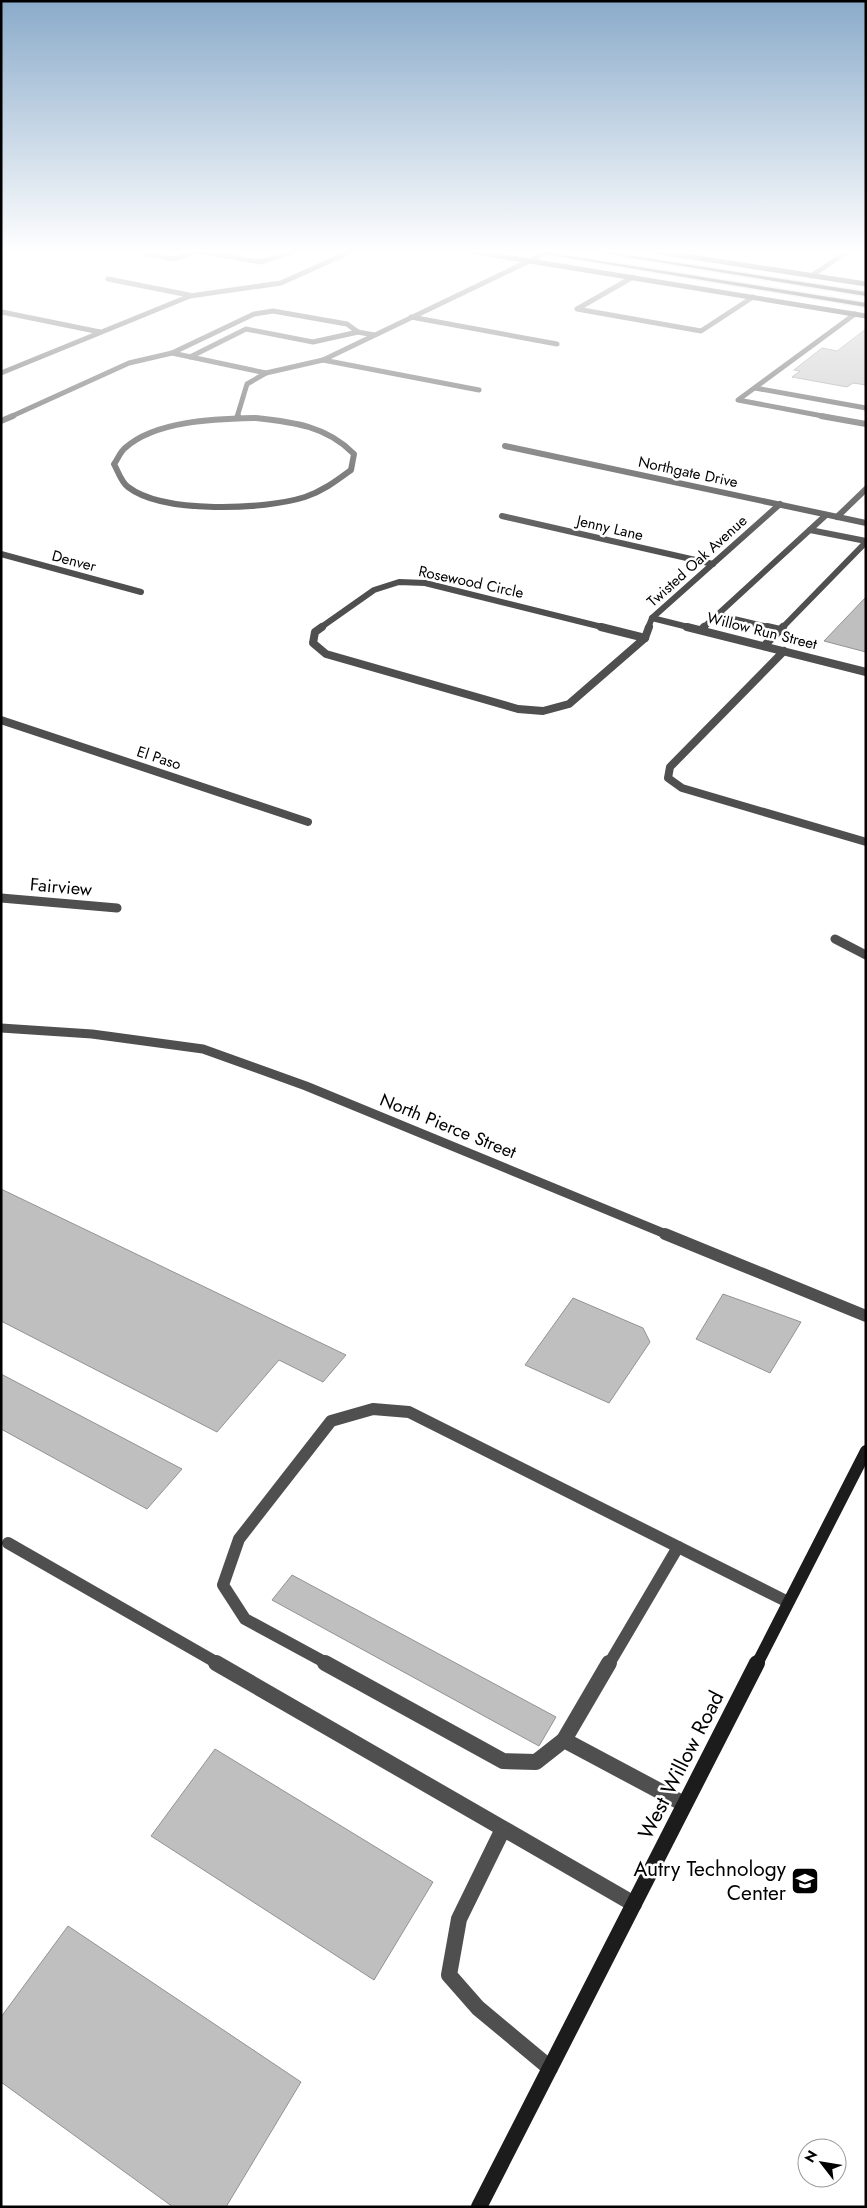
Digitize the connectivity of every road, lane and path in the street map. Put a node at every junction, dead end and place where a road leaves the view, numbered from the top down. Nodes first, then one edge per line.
1 (49, 353) edge
2 (172, 353) joint
3 (196, 353) edge
4 (337, 353) edge
5 (802, 353) edge
6 (190, 356) junction
7 (323, 360) junction
8 (1, 373) edge
9 (266, 373) junction
10 (755, 388) junction
11 (479, 390) dead end
12 (866, 408) edge
13 (237, 418) junction
14 (1, 420) edge
15 (866, 424) edge
16 (505, 446) dead end
17 (866, 489) edge
18 (780, 504) junction
19 (826, 514) junction
20 (502, 516) dead end
21 (837, 517) junction
22 (866, 523) edge
23 (810, 530) junction
24 (866, 542) edge
25 (1, 554) edge
26 (713, 564) junction
27 (141, 592) dead end
28 (717, 615) junction
29 (652, 618) junction
30 (701, 630) junction
31 (780, 630) junction
32 (645, 638) junction
33 (764, 646) junction
34 (784, 651) junction
35 (866, 672) edge
36 (543, 711) joint
37 (1, 720) edge
38 (308, 822) dead end
39 (866, 842) edge
40 (1, 898) edge
41 (117, 908) dead end
42 (835, 939) dead end
43 (866, 955) edge
44 (1, 1028) edge
45 (866, 1316) edge
46 (866, 1450) edge
47 (8, 1543) dead end
48 (678, 1547) junction
49 (788, 1602) junction
50 (564, 1740) junction
51 (684, 1804) junction
52 (503, 1829) junction
53 (634, 1904) junction
54 (550, 2068) junction
55 (479, 2207) edge

1 - 8 street
2 - 6 street
2 - 14 street
3 - 6 street
4 - 7 street
5 - 10 street
6 - 9 street
7 - 9 street
7 - 11 street
9 - 13 street
10 - 12 street
10 - 15 street
13 - 13 street
16 - 18 street, Northgate Drive
17 - 21 street
18 - 19 street, Northgate Drive
18 - 26 street, Twisted Oak Avenue
19 - 21 street, Northgate Drive
19 - 23 street
20 - 26 street, Jenny Lane
21 - 22 street, Northgate Drive
23 - 24 street
23 - 28 street
24 - 31 street
25 - 27 street, Denver
26 - 29 street, Twisted Oak Avenue
28 - 30 street
28 - 31 street
29 - 30 street, Willow Run Street
29 - 32 street, Twisted Oak Avenue
30 - 33 street, Willow Run Street
31 - 33 street
32 - 36 street, Twisted Oak Avenue
32 - 36 street, Rosewood Circle
33 - 34 street, Willow Run Street
34 - 35 street, Willow Run Street
34 - 39 street
37 - 38 street, El Paso
40 - 41 street, Fairview
42 - 43 street
44 - 45 street, North Pierce Street
46 - 49 street, West Willow Road
47 - 52 street
48 - 49 street
48 - 50 street
48 - 50 street
49 - 51 street, West Willow Road
50 - 51 street
51 - 53 street, West Willow Road
52 - 53 street
52 - 54 street
53 - 54 street, West Willow Road
54 - 55 street, West Willow Road

